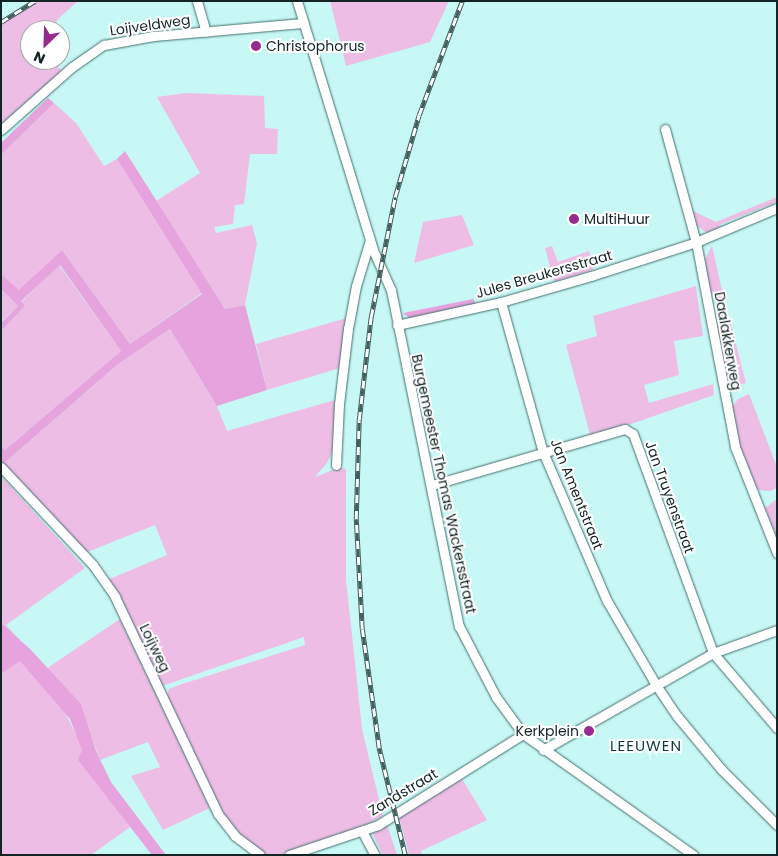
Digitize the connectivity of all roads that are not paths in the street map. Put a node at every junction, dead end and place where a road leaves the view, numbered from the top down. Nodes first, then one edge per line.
1 (197, 1) edge
2 (297, 1) edge
3 (304, 23) junction
4 (206, 32) junction
5 (665, 129) dead end
6 (1, 130) edge
7 (777, 208) edge
8 (370, 240) junction
9 (696, 242) junction
10 (501, 302) junction
11 (397, 325) junction
12 (543, 452) junction
13 (336, 465) dead end
14 (1, 467) edge
15 (432, 484) junction
16 (777, 553) edge
17 (777, 630) edge
18 (713, 653) junction
19 (656, 685) junction
20 (777, 728) edge
21 (523, 734) junction
22 (543, 750) junction
23 (777, 825) edge
24 (362, 831) junction
25 (260, 855) edge
26 (288, 855) edge
27 (375, 855) edge
28 (693, 855) edge

1 - 4 street
2 - 3 street, Burgemeester Thomas Wackersstraat
3 - 4 street, Loijveldweg
3 - 8 street, Burgemeester Thomas Wackersstraat
4 - 6 street, Loijveldweg
5 - 9 street, Daalakkerweg
7 - 9 street, Jules Breukersstraat
8 - 11 street, Burgemeester Thomas Wackersstraat
8 - 13 street
9 - 10 street, Jules Breukersstraat
9 - 16 street, Daalakkerweg
10 - 11 street, Jules Breukersstraat
10 - 12 street, Jan Amentstraat
11 - 15 street, Burgemeester Thomas Wackersstraat
12 - 15 street, Jan Truyenstraat
12 - 18 street, Jan Truyenstraat
12 - 19 street, Jan Amentstraat
14 - 25 street, Loijweg
15 - 21 street, Burgemeester Thomas Wackersstraat
17 - 18 street
18 - 19 street
18 - 20 street
19 - 22 street
19 - 23 street, Jan Amentstraat
21 - 22 street, Burgemeester Thomas Wackersstraat
21 - 24 street, Zandstraat
22 - 28 street, Burgemeester Thomas Wackersstraat
24 - 26 street, Zandstraat
24 - 27 street

